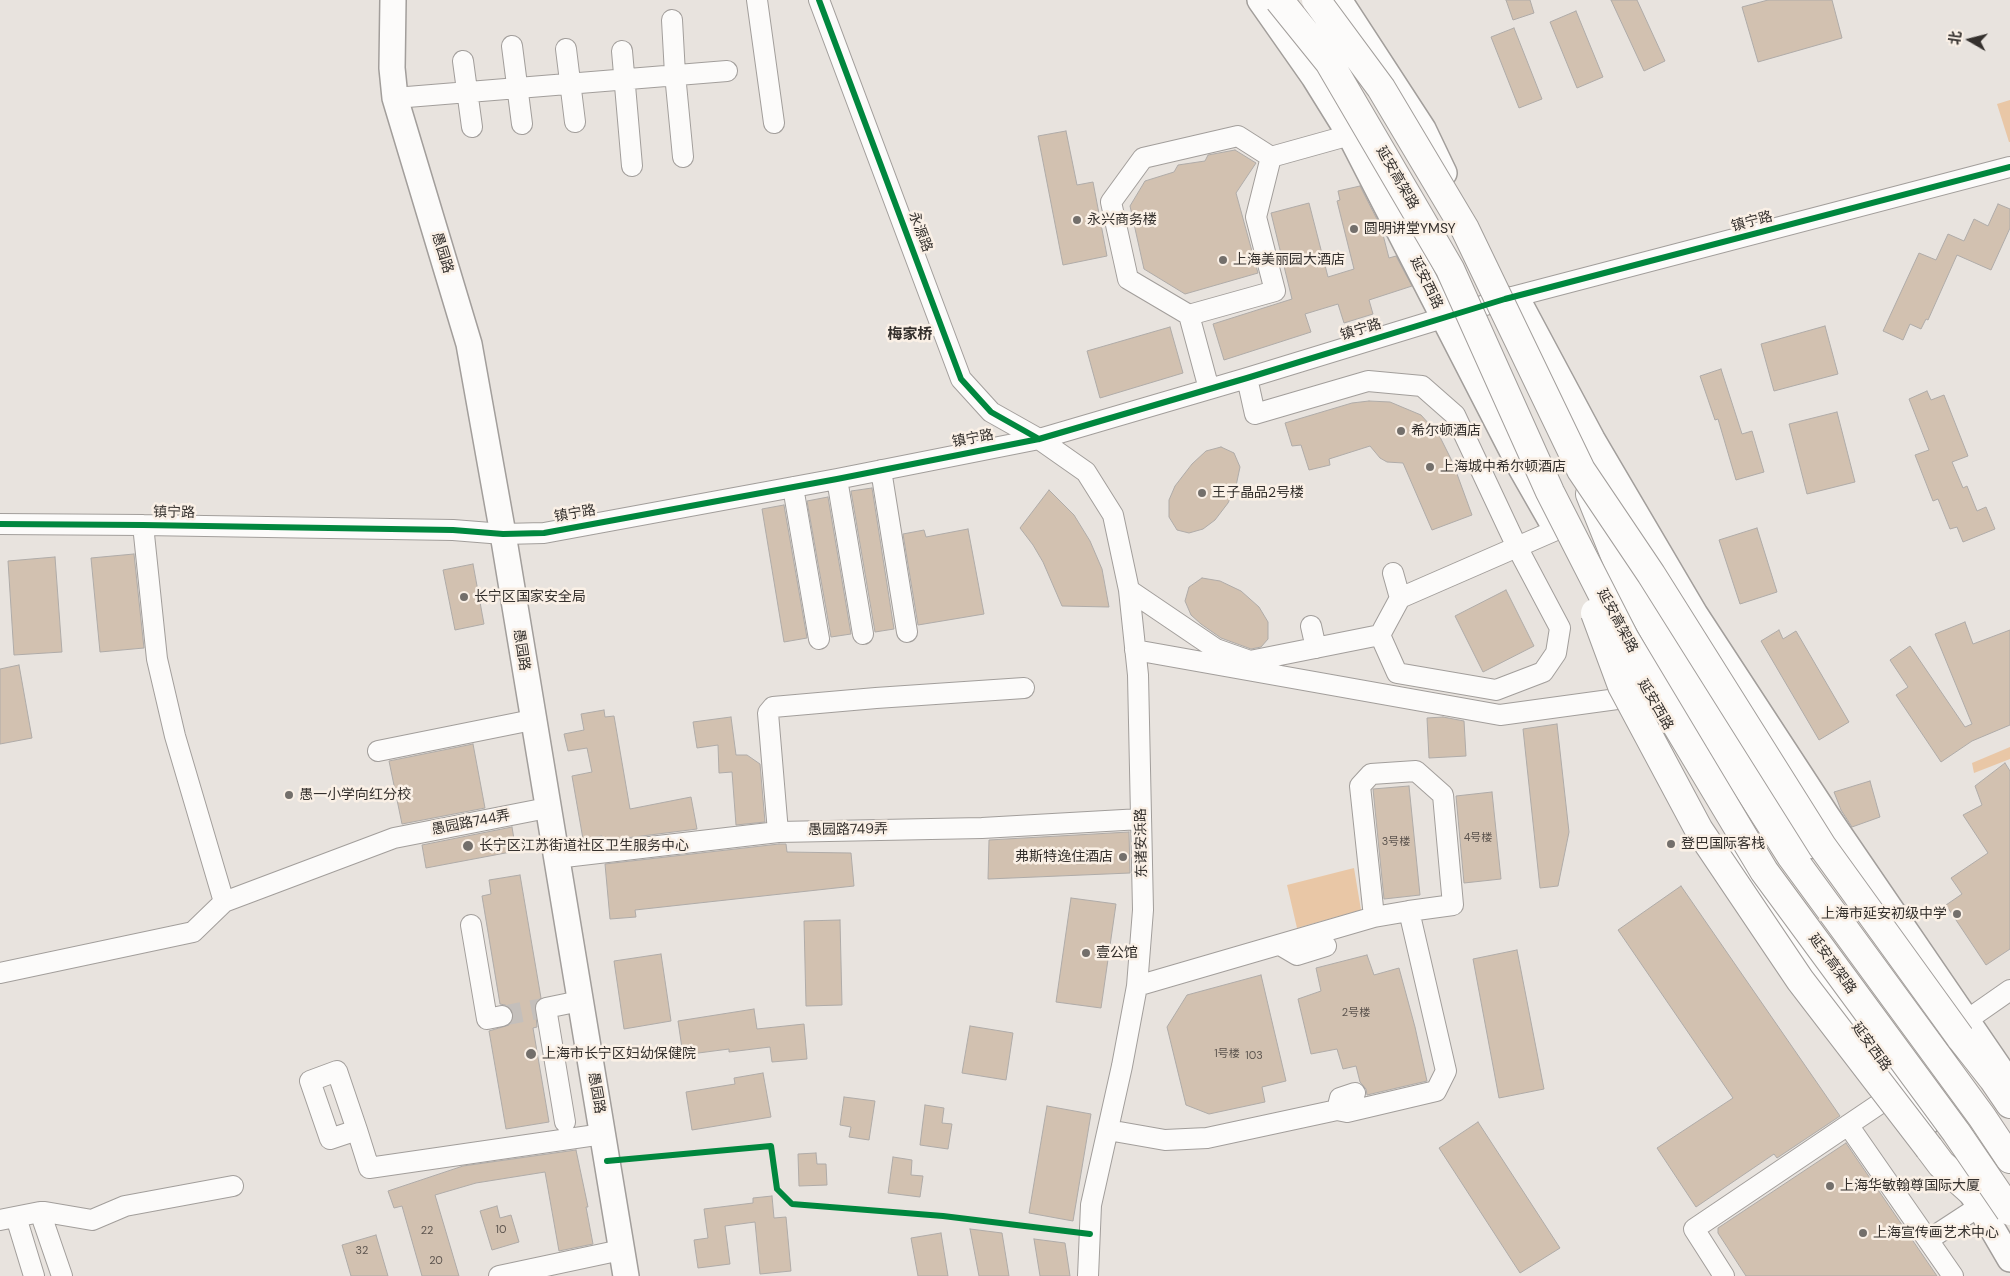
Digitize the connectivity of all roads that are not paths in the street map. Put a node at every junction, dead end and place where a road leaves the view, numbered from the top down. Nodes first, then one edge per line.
1 (394, 0) edge
2 (757, 0) edge
3 (819, 0) edge
4 (1260, 0) edge
5 (1279, 0) edge
6 (1316, 0) edge
7 (1339, 0) edge
8 (672, 20) dead end
9 (512, 46) dead end
10 (566, 49) dead end
11 (622, 51) dead end
12 (463, 61) dead end
13 (727, 71) dead end
14 (675, 74) junction
15 (624, 79) junction
16 (571, 83) junction
17 (517, 88) junction
18 (467, 92) junction
19 (395, 98) junction
20 (575, 122) dead end
21 (774, 123) dead end
22 (522, 124) dead end
23 (472, 128) dead end
24 (1350, 134) junction
25 (683, 157) dead end
26 (1271, 157) junction
27 (632, 166) dead end
28 (2010, 167) edge
29 (1505, 299) junction
30 (1189, 315) junction
31 (1443, 317) junction
32 (1246, 378) junction
33 (1209, 389) junction
34 (1039, 439) junction
35 (881, 470) junction
36 (1580, 470) junction
37 (837, 480) junction
38 (793, 487) junction
39 (1550, 492) junction
40 (0, 524) edge
41 (143, 525) junction
42 (1556, 530) junction
43 (503, 534) junction
44 (1517, 547) junction
45 (1393, 573) dead end
46 (1129, 590) junction
47 (1400, 598) junction
48 (1311, 626) dead end
49 (907, 632) dead end
50 (863, 634) dead end
51 (1380, 636) junction
52 (819, 639) dead end
53 (1316, 648) junction
54 (1136, 650) junction
55 (1720, 653) junction
56 (1691, 668) junction
57 (1024, 688) dead end
58 (1650, 695) junction
59 (532, 720) junction
60 (378, 751) dead end
61 (1792, 763) junction
62 (1763, 784) junction
63 (547, 808) junction
64 (1141, 819) junction
65 (778, 832) junction
66 (556, 858) junction
67 (224, 902) junction
68 (1409, 911) junction
69 (1374, 917) junction
70 (471, 925) dead end
71 (1280, 945) junction
72 (1326, 946) dead end
73 (0, 973) edge
74 (1138, 986) junction
75 (2010, 990) edge
76 (580, 1001) junction
77 (502, 1016) tunnel mouth
78 (1964, 1028) junction
79 (2010, 1085) edge
80 (1901, 1089) junction
81 (1355, 1093) dead end
82 (2010, 1104) edge
83 (1337, 1110) junction
84 (2010, 1110) edge
85 (565, 1122) dead end
86 (1848, 1125) junction
87 (357, 1130) dead end
88 (1108, 1130) junction
89 (603, 1134) junction
90 (2010, 1159) edge
91 (233, 1186) dead end
92 (1976, 1199) junction
93 (2010, 1211) edge
94 (40, 1212) junction
95 (8, 1218) edge
96 (1928, 1240) junction
97 (621, 1250) junction
98 (2010, 1259) edge
99 (34, 1276) edge
100 (62, 1276) edge
101 (499, 1276) edge
102 (626, 1276) edge
103 (1088, 1276) edge
104 (1724, 1276) edge
105 (1953, 1276) edge

1 - 19 main road, 愚园路
2 - 21 street
3 - 34 street, 永源路
4 - 24 main road, 延安西路
5 - 39 highway, 延安高架路, bridge
6 - 36 highway, 延安高架路, bridge
7 - 29 main road
8 - 14 street
9 - 17 street
10 - 16 street
11 - 15 street
12 - 18 street
13 - 14 street
14 - 15 street
14 - 25 street
15 - 16 street
15 - 27 street
16 - 17 street
16 - 20 street
17 - 18 street
17 - 22 street
18 - 19 street
18 - 23 street
19 - 43 main road, 愚园路
24 - 26 street
24 - 31 main road, 延安西路
26 - 30 street
26 - 30 street
28 - 29 street, 镇宁路
29 - 31 street, 镇宁路
29 - 55 main road
29 - 56 main road
30 - 33 street
31 - 32 street, 镇宁路
31 - 42 main road, 延安西路
32 - 33 street, 镇宁路
32 - 44 street
33 - 34 street, 镇宁路
34 - 35 street, 镇宁路
34 - 46 street, 东诸安浜路
35 - 37 street, 镇宁路
35 - 49 street
36 - 78 highway, bridge
36 - 90 highway, 延安高架路, bridge
37 - 38 street, 镇宁路
37 - 50 street
38 - 43 street, 镇宁路
38 - 52 street
39 - 92 highway, bridge
39 - 93 highway, 延安高架路, bridge
40 - 41 street, 镇宁路
41 - 43 street, 镇宁路
41 - 67 street
42 - 44 street
42 - 58 main road, 延安西路
43 - 59 main road, 愚园路
44 - 47 street
44 - 51 street
45 - 47 street
46 - 53 street
46 - 54 street, 东诸安浜路
47 - 51 street
48 - 53 street
51 - 53 street
54 - 58 street
54 - 64 street, 东诸安浜路
55 - 56 main road
55 - 61 main road
56 - 62 main road
57 - 65 street
58 - 80 main road, 延安西路
59 - 60 street
59 - 63 main road, 愚园路
61 - 62 main road
61 - 78 main road
62 - 84 main road
63 - 66 main road, 愚园路
63 - 67 street, 愚园路744弄
64 - 65 street, 愚园路749弄
64 - 74 street, 东诸安浜路
65 - 66 street, 愚园路749弄
66 - 76 main road, 愚园路
67 - 73 street
68 - 69 street
68 - 69 street
68 - 83 street
69 - 71 street
70 - 77 street
71 - 72 street
71 - 74 street
74 - 88 street, 东诸安浜路
75 - 78 street
76 - 85 street
76 - 89 main road, 愚园路
78 - 79 main road
78 - 82 highway
80 - 86 street
80 - 92 main road, 延安西路
81 - 83 street
83 - 88 street
86 - 96 street
86 - 104 street
87 - 89 street
88 - 103 street, 东诸安浜路
89 - 97 main road, 愚园路
91 - 94 street
92 - 96 street
92 - 98 main road, 延安西路
94 - 95 street
94 - 100 street
95 - 99 street
96 - 105 street
97 - 101 street
97 - 102 main road, 愚园路

